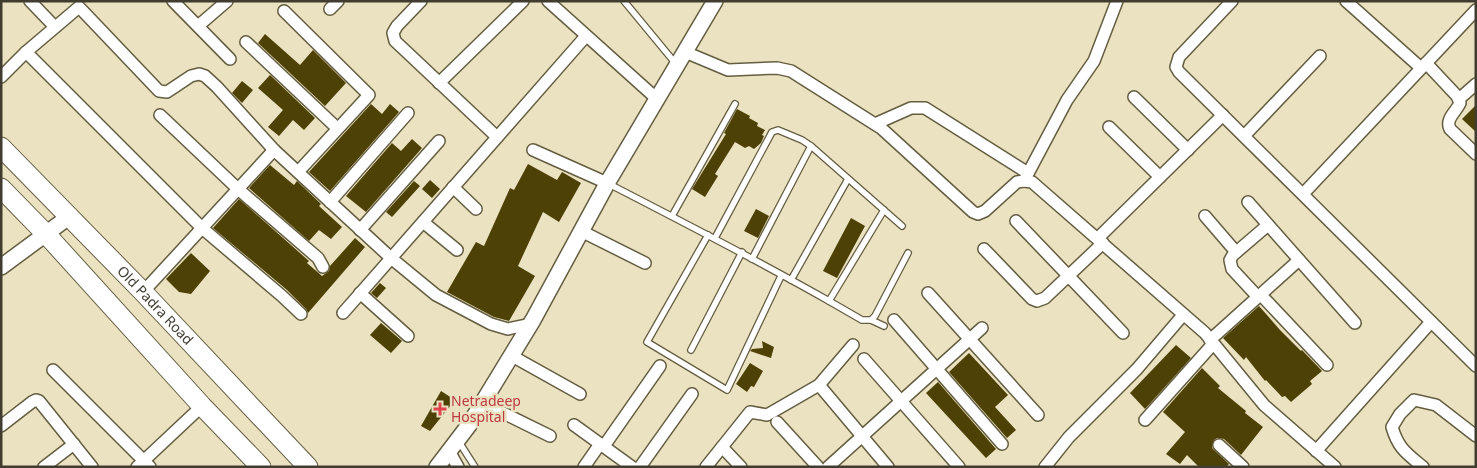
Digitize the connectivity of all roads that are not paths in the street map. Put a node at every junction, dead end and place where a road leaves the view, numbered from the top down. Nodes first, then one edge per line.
1 (30, 1) edge
2 (173, 1) edge
3 (227, 1) edge
4 (421, 1) edge
5 (523, 1) edge
6 (548, 1) edge
7 (624, 1) edge
8 (715, 1) edge
9 (1117, 1) edge
10 (1232, 1) edge
11 (1346, 1) edge
12 (82, 4) edge
13 (1476, 10) edge
14 (284, 12) dead end
15 (198, 26) junction
16 (55, 27) junction
17 (586, 36) junction
18 (246, 42) dead end
19 (26, 52) junction
20 (685, 52) junction
21 (1320, 56) dead end
22 (230, 59) dead end
23 (677, 65) junction
24 (1423, 66) junction
25 (1, 77) edge
26 (439, 83) junction
27 (1476, 84) edge
28 (1134, 96) dead end
29 (1459, 99) junction
30 (657, 100) junction
31 (735, 104) dead end
32 (408, 114) dead end
33 (160, 115) dead end
34 (1223, 115) junction
35 (875, 124) junction
36 (1109, 127) dead end
37 (337, 128) junction
38 (1244, 136) junction
39 (497, 137) junction
40 (439, 141) dead end
41 (811, 146) junction
42 (1, 147) edge
43 (274, 150) junction
44 (533, 150) dead end
45 (1188, 150) junction
46 (1476, 154) edge
47 (298, 172) junction
48 (1026, 177) junction
49 (1160, 177) junction
50 (848, 179) junction
51 (607, 183) junction
52 (453, 187) junction
53 (1, 188) edge
54 (238, 189) junction
55 (1303, 194) junction
56 (330, 202) junction
57 (1248, 202) dead end
58 (476, 209) dead end
59 (884, 210) junction
60 (70, 216) junction
61 (672, 216) junction
62 (1205, 216) dead end
63 (1016, 221) dead end
64 (423, 222) junction
65 (1268, 225) junction
66 (902, 226) dead end
67 (202, 228) junction
68 (360, 230) junction
69 (581, 231) junction
70 (46, 234) junction
71 (708, 235) junction
72 (714, 238) junction
73 (1100, 241) junction
74 (984, 249) dead end
75 (457, 250) dead end
76 (742, 252) junction
77 (1236, 252) junction
78 (908, 253) dead end
79 (391, 258) junction
80 (752, 259) junction
81 (1299, 260) junction
82 (645, 263) dead end
83 (1, 266) edge
84 (324, 266) dead end
85 (781, 276) junction
86 (1068, 276) junction
87 (791, 280) junction
88 (143, 292) junction
89 (360, 293) junction
90 (928, 293) dead end
91 (1260, 296) junction
92 (829, 301) junction
93 (343, 313) dead end
94 (300, 314) dead end
95 (1183, 314) junction
96 (871, 320) junction
97 (1432, 322) junction
98 (889, 323) joint
99 (1355, 323) dead end
100 (531, 324) junction
101 (982, 328) dead end
102 (1123, 333) dead end
103 (408, 336) dead end
104 (969, 340) junction
105 (1212, 342) junction
106 (853, 345) dead end
107 (691, 350) dead end
108 (512, 356) junction
109 (864, 359) dead end
110 (1327, 365) dead end
111 (660, 366) dead end
112 (1476, 366) edge
113 (937, 369) junction
114 (53, 370) dead end
115 (818, 385) junction
116 (580, 394) dead end
117 (692, 394) dead end
118 (901, 401) junction
119 (483, 403) junction
120 (202, 406) junction
121 (1038, 416) dead end
122 (1145, 420) dead end
123 (777, 422) dead end
124 (574, 424) dead end
125 (1, 426) edge
126 (550, 436) dead end
127 (862, 436) junction
128 (1476, 436) edge
129 (74, 444) junction
130 (1002, 444) dead end
131 (602, 445) junction
132 (453, 446) junction
133 (1219, 446) dead end
134 (722, 447) junction
135 (1316, 451) junction
136 (143, 465) edge
137 (1238, 465) edge
138 (260, 466) edge
139 (44, 467) edge
140 (92, 467) edge
141 (308, 467) edge
142 (437, 467) edge
143 (458, 467) edge
144 (475, 467) edge
145 (584, 467) edge
146 (632, 467) edge
147 (640, 467) edge
148 (706, 467) edge
149 (742, 467) edge
150 (818, 467) edge
151 (828, 467) edge
152 (888, 467) edge
153 (959, 467) edge
154 (1045, 467) edge
155 (1335, 467) edge
156 (1424, 467) edge

1 - 16 street
2 - 15 street
3 - 15 street
4 - 26 street
5 - 26 street
6 - 17 street
7 - 23 lane
8 - 20 street
9 - 48 street
10 - 34 street
11 - 24 street
12 - 16 street
12 - 43 street
13 - 24 street
14 - 37 street
15 - 22 street
16 - 19 street
17 - 30 street
17 - 39 street
18 - 37 street
19 - 25 street
19 - 67 street
20 - 23 street
20 - 35 street
21 - 38 street
23 - 30 street
24 - 29 street
24 - 55 street
26 - 39 street
27 - 29 street
28 - 45 street
29 - 46 street
30 - 51 street
31 - 61 lane
32 - 56 street
33 - 54 street
34 - 38 street
34 - 45 street
35 - 48 street
35 - 48 street
36 - 49 street
37 - 47 street
38 - 55 street
39 - 52 street
40 - 68 street
41 - 50 lane
41 - 72 lane
41 - 80 lane
42 - 60 main road, Old Padra Road
43 - 47 street
43 - 54 street
44 - 51 street
45 - 49 street
47 - 56 street
48 - 73 street
49 - 73 street
50 - 59 lane
50 - 87 lane
51 - 61 lane
51 - 69 street
52 - 58 street
52 - 64 street
53 - 70 main road
54 - 67 street
54 - 84 street
55 - 97 street
56 - 68 street
57 - 65 street
59 - 66 lane
59 - 92 lane
60 - 70 street
60 - 88 main road, Old Padra Road
61 - 71 lane
62 - 77 street
63 - 86 street
64 - 75 street
64 - 79 street
65 - 77 street
65 - 81 street
67 - 88 street
67 - 94 street
68 - 79 street
69 - 82 street
69 - 100 street
70 - 83 street
70 - 120 main road
71 - 72 lane
71 - 85 lane
72 - 76 lane
73 - 86 street
73 - 95 street
74 - 86 street
76 - 80 lane
76 - 107 lane
77 - 91 street
78 - 96 lane
79 - 89 street
79 - 100 street
80 - 85 lane
81 - 91 street
81 - 99 street
85 - 87 lane
86 - 102 street
87 - 92 lane
88 - 141 main road, Old Padra Road
89 - 93 street
89 - 103 street
90 - 104 street
91 - 105 street
91 - 110 street
92 - 96 lane
95 - 105 street
95 - 154 street
96 - 98 lane
97 - 112 street
97 - 135 street
98 - 113 street
100 - 108 street
101 - 104 street
104 - 113 street
104 - 121 street
105 - 122 street
105 - 135 street
106 - 115 street
108 - 116 street
108 - 119 street
109 - 118 street
111 - 131 street
113 - 118 street
113 - 130 street
114 - 136 street
115 - 127 street
115 - 134 street
117 - 147 street
118 - 127 street
118 - 153 street
119 - 126 street
119 - 132 street
120 - 136 street
120 - 138 main road
123 - 150 street
124 - 131 street
125 - 129 street
127 - 151 street
127 - 152 street
128 - 156 street
129 - 139 street
129 - 140 street
131 - 145 street
131 - 146 street
132 - 142 street
132 - 143 street
132 - 144 lane
133 - 137 street
134 - 148 street
134 - 149 street
135 - 155 street

